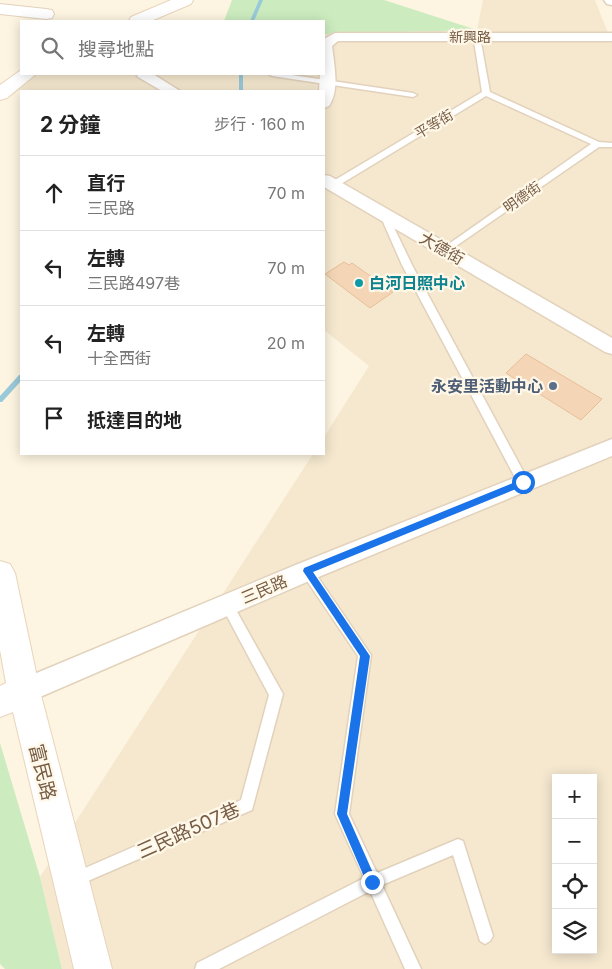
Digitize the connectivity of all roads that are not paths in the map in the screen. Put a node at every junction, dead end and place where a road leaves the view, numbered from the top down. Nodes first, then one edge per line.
1 (22, 0) edge
2 (186, 0) edge
3 (0, 9) edge
4 (52, 18) edge
5 (139, 20) edge
6 (476, 37) junction
7 (612, 37) edge
8 (26, 75) edge
9 (145, 75) edge
10 (279, 75) edge
11 (328, 82) junction
12 (170, 90) edge
13 (486, 92) junction
14 (0, 94) edge
15 (413, 95) dead end
16 (325, 98) edge
17 (597, 144) junction
18 (612, 145) edge
19 (328, 182) edge
20 (384, 215) junction
21 (446, 250) junction
22 (612, 347) edge
23 (612, 447) edge
24 (523, 482) junction
25 (307, 571) junction
26 (0, 573) edge
27 (226, 605) junction
28 (12, 696) edge
29 (70, 882) junction
30 (372, 882) junction
31 (486, 936) dead end
32 (93, 969) edge
33 (203, 969) edge
34 (413, 969) edge

1 - 4 main road
2 - 5 main road
3 - 4 main road
6 - 7 street, 新興路
6 - 11 street, 新興路
6 - 13 lane
8 - 14 main road
9 - 12 street
10 - 11 lane
11 - 15 lane
11 - 16 street
13 - 17 lane
13 - 19 lane, 平等街
17 - 18 lane
17 - 21 lane, 明德街
19 - 20 street, 大德街
20 - 21 street, 大德街
20 - 24 lane
21 - 22 street, 大德街
23 - 24 street, 三民路
24 - 25 street, 三民路
25 - 27 street, 三民路
25 - 30 lane
26 - 28 main road, 富民路
27 - 28 street, 三民路
27 - 29 lane, 三民路507巷
28 - 29 main road, 富民路
29 - 32 main road, 富民路
30 - 31 lane
30 - 33 lane
30 - 34 lane

